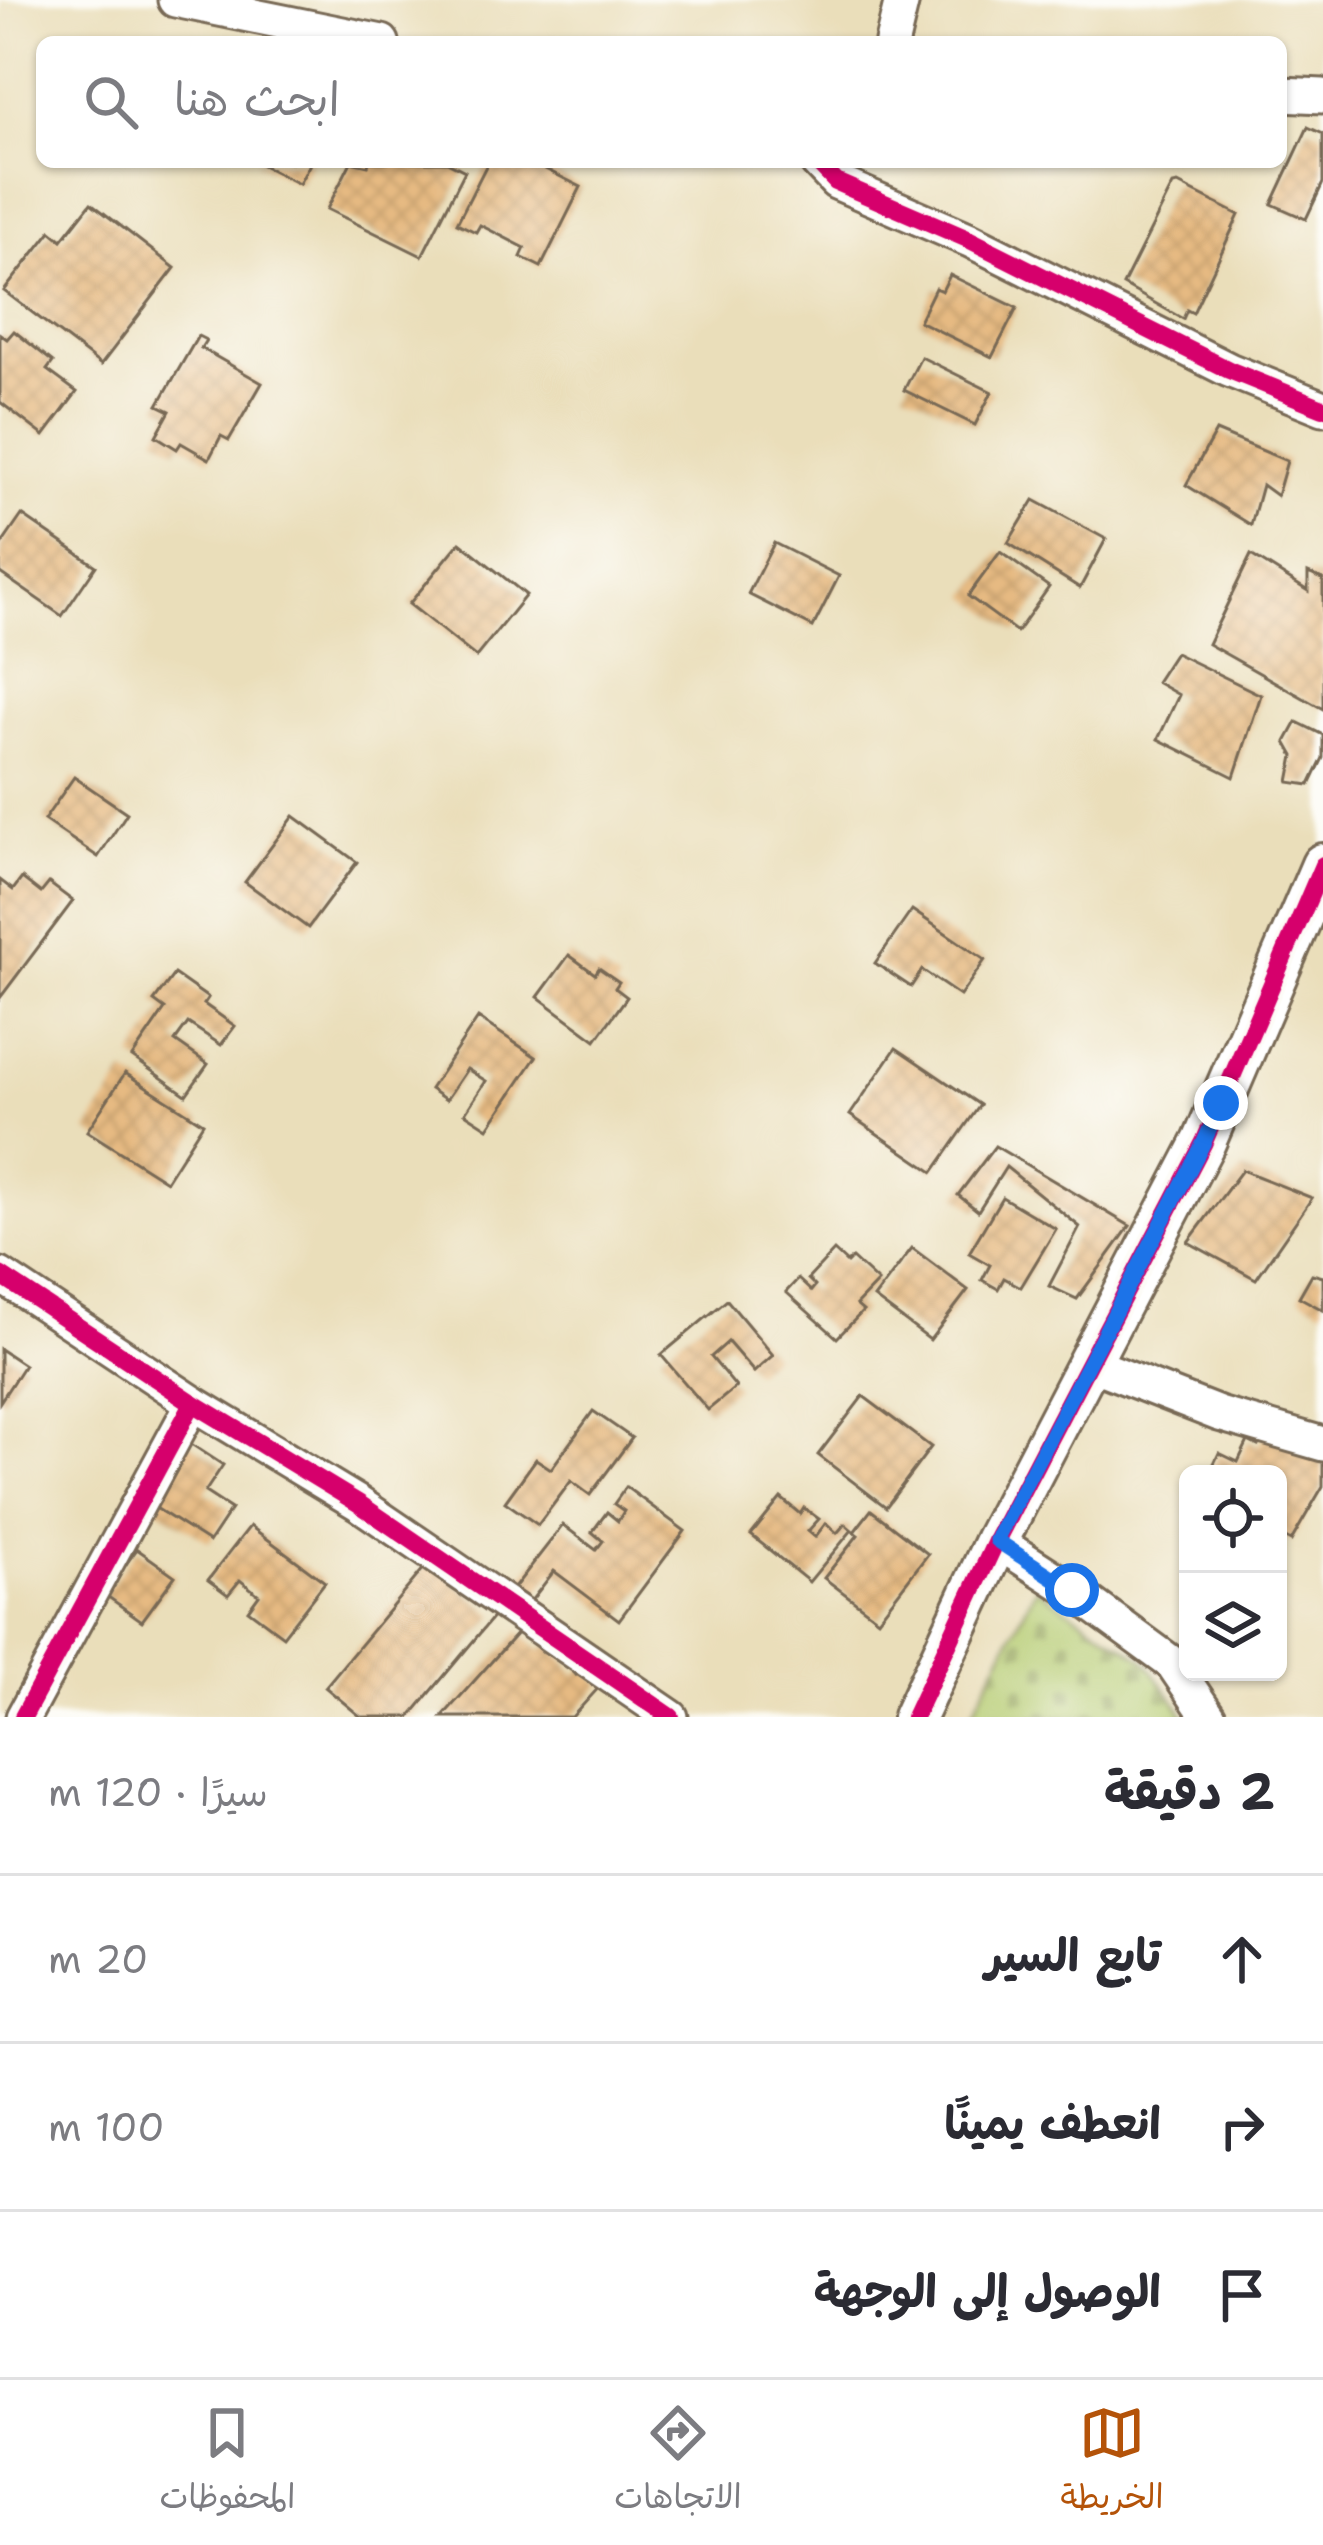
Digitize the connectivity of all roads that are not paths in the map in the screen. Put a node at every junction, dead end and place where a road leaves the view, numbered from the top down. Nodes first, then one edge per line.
1 (175, 0) edge
2 (902, 0) edge
3 (352, 36) edge
4 (893, 36) edge
5 (1287, 94) edge
6 (1323, 97) edge
7 (823, 168) edge
8 (1323, 408) edge
9 (1323, 865) edge
10 (0, 1274) edge
11 (1089, 1363) junction
12 (193, 1403) junction
13 (1323, 1444) edge
14 (996, 1540) junction
15 (23, 1717) edge
16 (671, 1717) edge
17 (914, 1717) edge
18 (1209, 1717) edge

1 - 3 street
2 - 4 street
5 - 6 street
7 - 8 street
9 - 11 street
10 - 12 street
11 - 13 street
11 - 14 street
12 - 15 street
12 - 16 street
14 - 17 street
14 - 18 street

